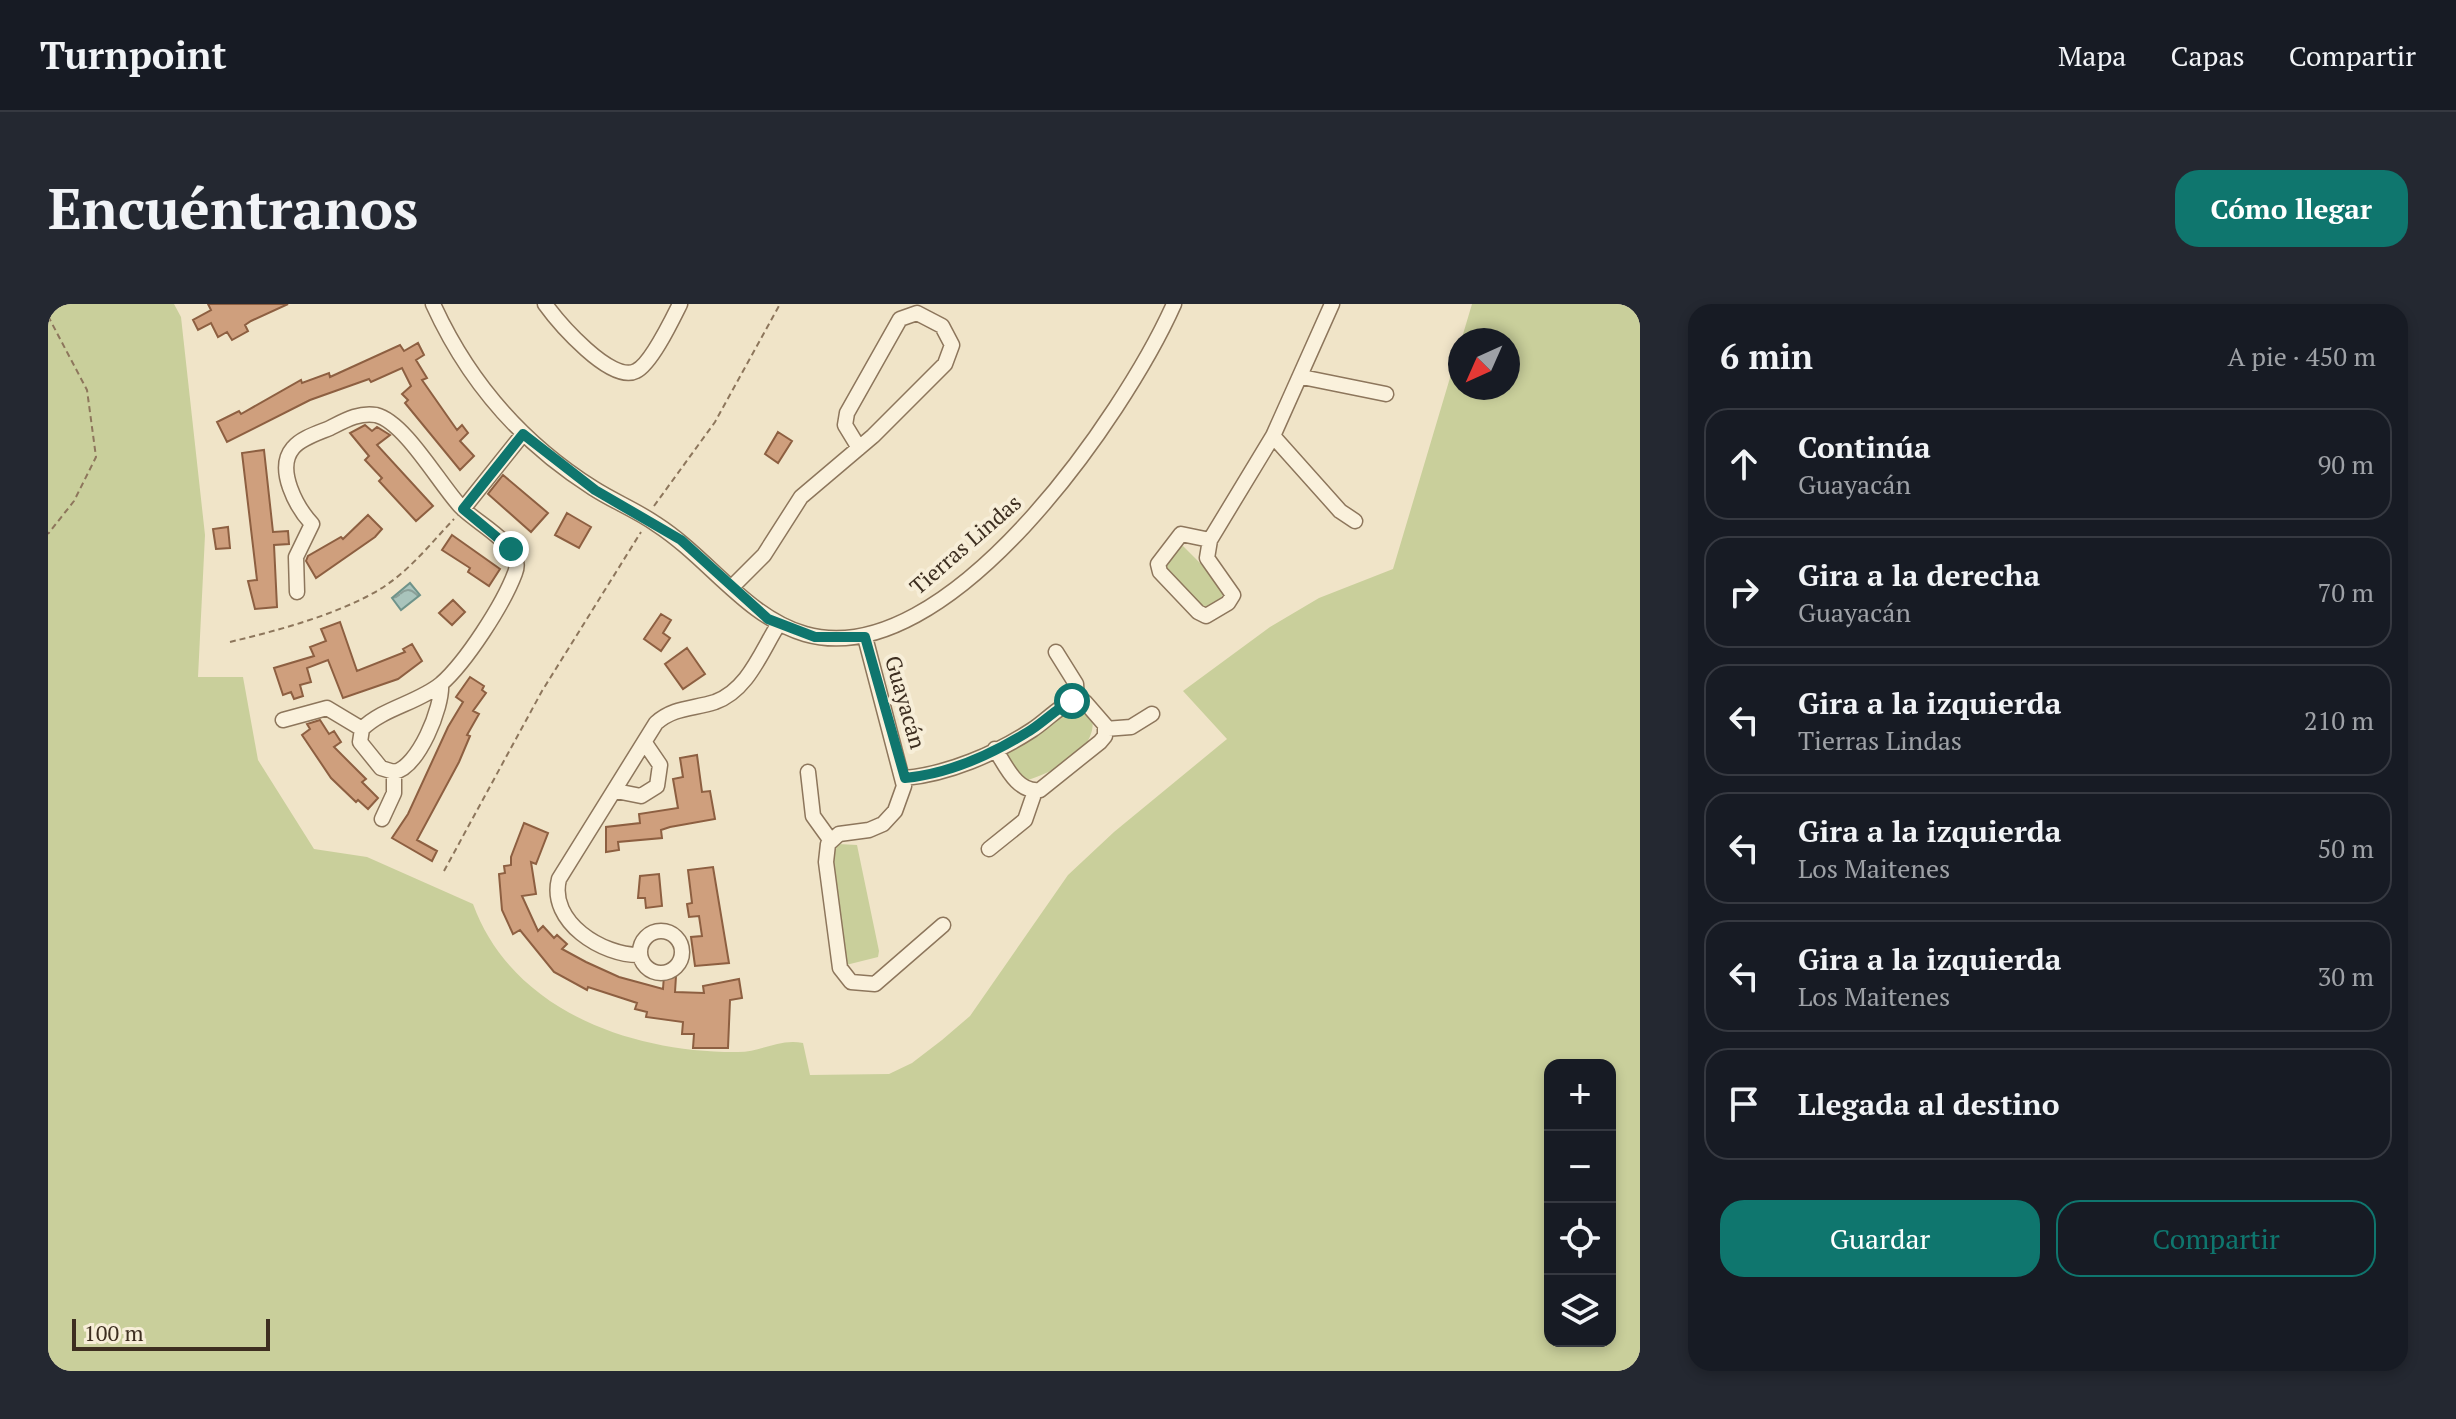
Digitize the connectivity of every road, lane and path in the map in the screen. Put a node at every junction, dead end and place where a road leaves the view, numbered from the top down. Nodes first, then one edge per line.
1 (433, 304) edge
2 (545, 304) edge
3 (680, 304) edge
4 (780, 304) edge
5 (1174, 304) edge
6 (1332, 304) edge
7 (48, 316) edge
8 (1302, 377) junction
9 (1386, 394) dead end
10 (523, 434) junction
11 (1273, 436) junction
12 (859, 448) junction
13 (654, 507) dead end
14 (463, 509) junction
15 (1355, 521) dead end
16 (642, 531) dead end
17 (48, 534) edge
18 (1210, 540) junction
19 (732, 587) junction
20 (297, 592) dead end
21 (778, 625) junction
22 (865, 637) junction
23 (230, 642) dead end
24 (1056, 652) dead end
25 (441, 684) junction
26 (1077, 700) junction
27 (1152, 714) dead end
28 (283, 720) dead end
29 (362, 729) junction
30 (1105, 729) junction
31 (645, 743) junction
32 (995, 749) junction
33 (394, 772) junction
34 (808, 772) dead end
35 (905, 778) junction
36 (616, 791) junction
37 (1035, 791) junction
38 (382, 819) dead end
39 (831, 841) junction
40 (989, 849) dead end
41 (444, 871) dead end
42 (943, 925) dead end
43 (640, 955) dead end
44 (1640, 1367) edge
45 (1635, 1371) edge

1 - 10 street, Tierras Lindas
2 - 3 street
4 - 13 path
5 - 22 street, Tierras Lindas
6 - 8 street
7 - 17 path
8 - 9 street
8 - 11 street
10 - 14 street
10 - 19 street, Tierras Lindas
11 - 15 street
11 - 18 street
12 - 12 street
12 - 19 street
14 - 20 street
14 - 23 path
14 - 25 street
16 - 41 path
18 - 18 street
19 - 21 street, Tierras Lindas
21 - 22 street, Tierras Lindas
21 - 31 street
22 - 35 street, Guayacán
24 - 26 street
25 - 29 street
25 - 33 street
26 - 30 street
26 - 32 street, Guayacán
27 - 30 street
28 - 29 street
29 - 33 street
30 - 37 street
31 - 36 street
31 - 36 street
32 - 35 street, Guayacán
32 - 37 street
33 - 38 street
34 - 39 street
35 - 39 street, Guayacán
36 - 43 street
37 - 40 street
39 - 42 street
44 - 45 path

